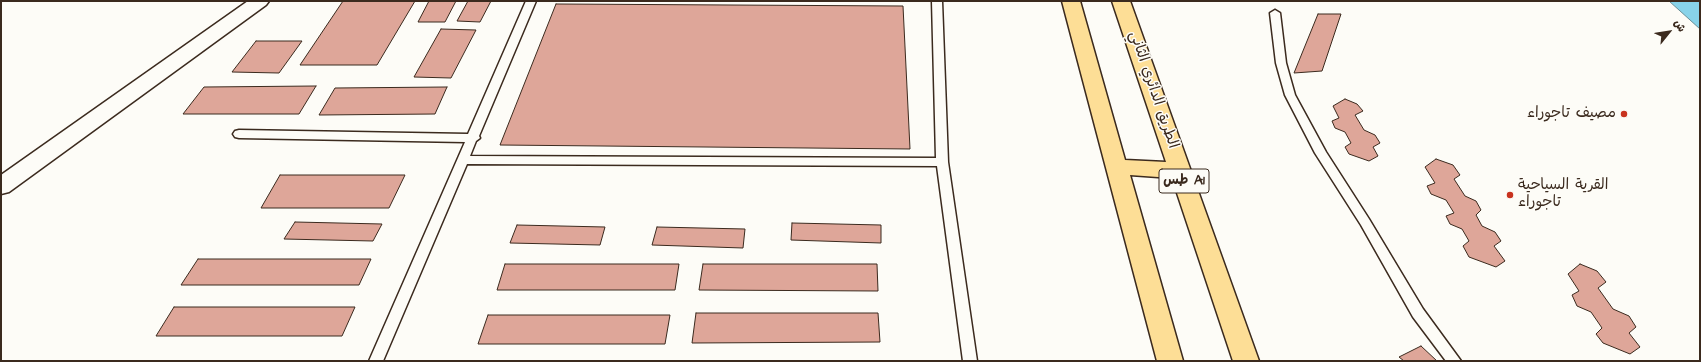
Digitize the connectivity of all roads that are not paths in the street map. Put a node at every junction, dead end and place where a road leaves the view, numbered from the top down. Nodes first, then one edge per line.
1 (260, 1) edge
2 (531, 1) edge
3 (937, 1) edge
4 (1071, 1) edge
5 (1121, 1) edge
6 (1275, 13) dead end
7 (239, 134) dead end
8 (474, 138) junction
9 (464, 160) junction
10 (942, 162) junction
11 (1116, 167) junction
12 (1181, 171) junction
13 (1, 186) edge
14 (376, 361) edge
15 (970, 361) edge
16 (1170, 361) edge
17 (1246, 361) edge
18 (1454, 361) edge

1 - 13 street
2 - 8 lane
3 - 10 lane
4 - 11 highway
5 - 12 highway, الطريق الدائري الثاني / طس A1
6 - 18 lane
7 - 8 lane
8 - 9 lane
9 - 10 lane
9 - 14 lane
10 - 15 lane
11 - 12 highway
11 - 16 highway
12 - 17 highway, الطريق الدائري الثاني / طس A1

